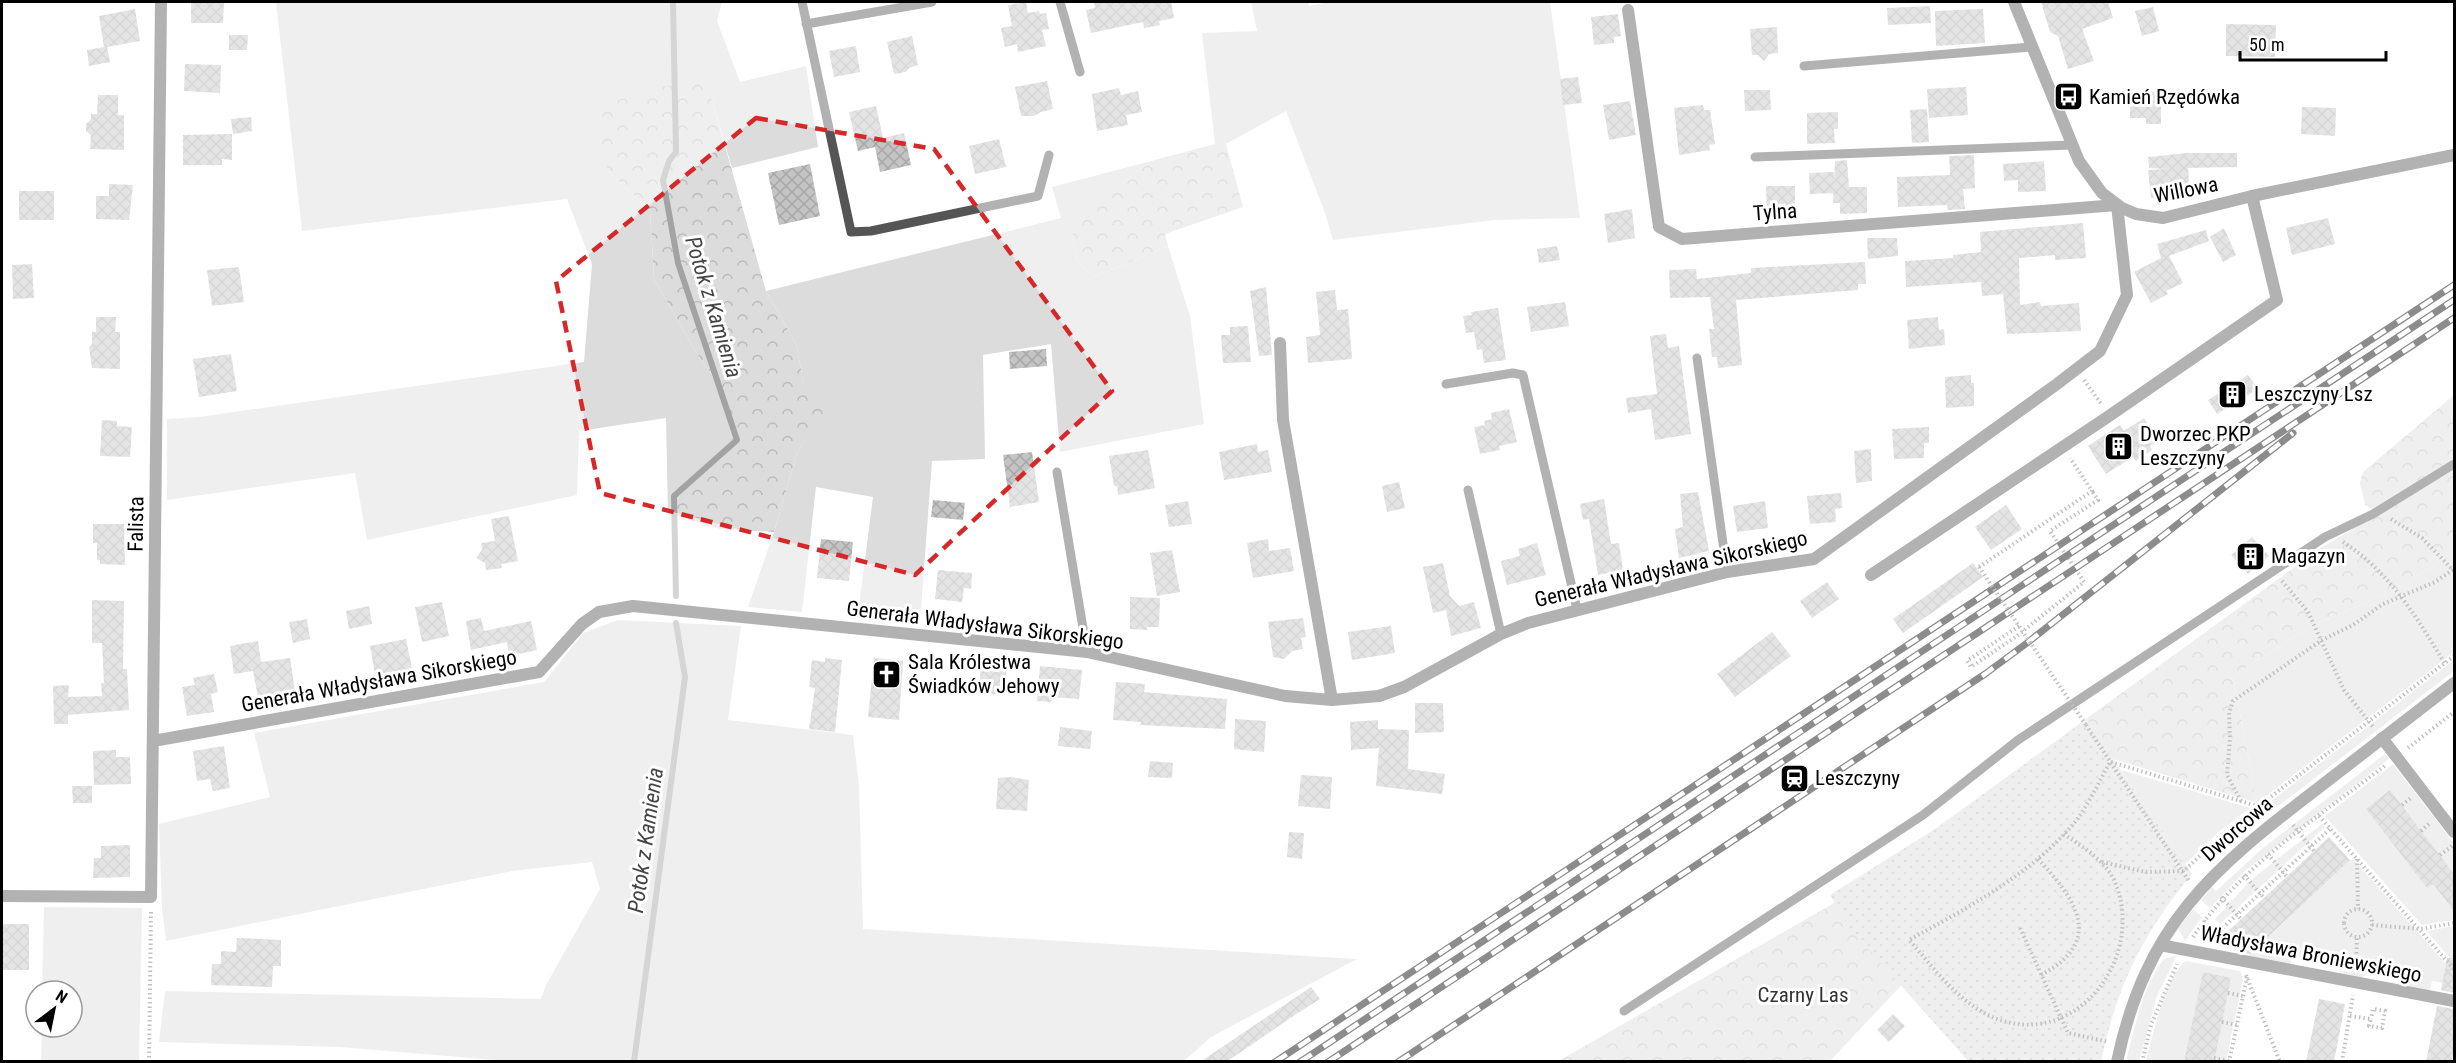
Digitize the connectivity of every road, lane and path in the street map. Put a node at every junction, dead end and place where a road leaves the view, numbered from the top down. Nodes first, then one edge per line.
1 (161, 2) edge
2 (802, 2) edge
3 (932, 2) edge
4 (1060, 2) edge
5 (2014, 2) edge
6 (1628, 10) dead end
7 (806, 24) junction
8 (2031, 47) junction
9 (1804, 66) dead end
10 (1080, 72) dead end
11 (2072, 145) junction
12 (1049, 155) dead end
13 (2454, 155) edge
14 (1755, 157) dead end
15 (2252, 196) junction
16 (2117, 205) junction
17 (1280, 343) dead end
18 (1697, 357) dead end
19 (2076, 369) junction
20 (1446, 384) dead end
21 (2109, 416) junction
22 (2078, 450) dead end
23 (2454, 464) edge
24 (1057, 472) dead end
25 (1468, 490) dead end
26 (2092, 491) junction
27 (2373, 514) junction
28 (2325, 537) junction
29 (2454, 570) edge
30 (2274, 571) junction
31 (1727, 572) junction
32 (1871, 575) dead end
33 (2400, 596) junction
34 (1577, 609) junction
35 (2019, 626) junction
36 (1501, 634) junction
37 (2322, 640) junction
38 (1087, 652) junction
39 (2454, 656) edge
40 (2445, 664) junction
41 (2452, 677) edge
42 (1332, 700) junction
43 (2454, 712) edge
44 (2369, 722) junction
45 (2382, 738) junction
46 (153, 741) junction
47 (2397, 757) junction
48 (2110, 762) junction
49 (2241, 801) junction
50 (2258, 806) junction
51 (2272, 810) dead end
52 (2319, 816) junction
53 (2293, 825) dead end
54 (2331, 828) junction
55 (2298, 832) junction
56 (2454, 832) edge
57 (2064, 834) junction
58 (2254, 837) junction
59 (2454, 843) edge
60 (2310, 847) junction
61 (2314, 851) dead end
62 (2268, 855) junction
63 (2440, 855) dead end
64 (2230, 858) junction
65 (2357, 858) junction
66 (2038, 859) junction
67 (2101, 862) junction
68 (2184, 871) junction
69 (2283, 872) junction
70 (2245, 875) junction
71 (2287, 877) dead end
72 (2207, 881) junction
73 (2260, 894) junction
74 (2, 896) edge
75 (151, 897) junction
76 (2264, 898) dead end
77 (2222, 899) junction
78 (2358, 909) junction
79 (2237, 915) junction
80 (2241, 919) dead end
81 (2454, 923) edge
82 (2372, 925) junction
83 (2020, 928) dead end
84 (2420, 929) junction
85 (2216, 934) dead end
86 (2357, 938) junction
87 (2189, 942) dead end
88 (2160, 945) junction
89 (2181, 957) dead end
90 (2454, 969) edge
91 (2041, 975) junction
92 (2356, 983) junction
93 (2228, 993) dead end
94 (2243, 996) junction
95 (2454, 1001) edge
96 (1624, 1011) dead end
97 (2350, 1016) junction
98 (2061, 1018) junction
99 (2371, 1019) junction
100 (2222, 1022) dead end
101 (2237, 1025) junction
102 (2109, 1042) dead end
103 (2214, 1059) dead end
104 (2229, 1061) edge
105 (148, 1062) edge
106 (2117, 1062) edge
107 (2142, 1062) edge
108 (2280, 1062) edge
109 (2342, 1062) edge

1 - 46 street, Falista
2 - 7 lane
3 - 7 lane
4 - 10 lane
5 - 8 street, Willowa
6 - 16 street, Tylna
7 - 12 lane
8 - 9 lane
8 - 11 street, Willowa
11 - 14 lane
11 - 16 street, Willowa
13 - 15 street, Willowa
15 - 16 street, Willowa
15 - 21 street
16 - 19 street, Generała Władysława Sikorskiego
17 - 42 street
18 - 31 lane
19 - 21 path
19 - 31 street, Generała Władysława Sikorskiego
20 - 34 lane
21 - 32 street
22 - 26 path
23 - 27 lane
24 - 38 lane
25 - 36 lane
26 - 35 path, bridge
26 - 35 path
27 - 28 lane
27 - 29 path
28 - 30 lane
28 - 33 path
29 - 33 path
30 - 37 path
30 - 96 lane
31 - 34 street, Generała Władysława Sikorskiego
33 - 37 path
33 - 40 path
34 - 36 street, Generała Władysława Sikorskiego
35 - 48 path, bridge
36 - 42 street, Generała Władysława Sikorskiego
37 - 44 path
37 - 49 path
38 - 42 street, Generała Władysława Sikorskiego
38 - 46 street, Generała Władysława Sikorskiego
39 - 40 path
40 - 41 path
40 - 44 path
41 - 45 street, Dworcowa
43 - 47 path
44 - 45 path
44 - 50 path
45 - 47 street
45 - 58 street, Dworcowa
46 - 75 street, Falista
47 - 52 path
47 - 56 street
48 - 49 path
48 - 57 path
48 - 68 path
49 - 50 path
50 - 51 path
50 - 68 path
52 - 54 path
52 - 55 path
53 - 55 path
54 - 60 path
54 - 65 path
55 - 60 path
55 - 62 path
57 - 66 path
57 - 67 path
58 - 62 path
58 - 64 street, Dworcowa
59 - 63 path
60 - 61 path
60 - 69 path
62 - 69 path
62 - 70 path
64 - 70 path
64 - 72 street, Dworcowa
65 - 78 path
65 - 84 path
66 - 91 path
66 - 98 path
67 - 68 path
67 - 98 path
69 - 71 path
69 - 73 path
70 - 73 path
70 - 77 path
72 - 77 path
72 - 88 street, Dworcowa
73 - 76 path
73 - 79 path
74 - 75 street
75 - 105 path
77 - 79 path
77 - 87 path
78 - 82 path
78 - 86 path
79 - 80 path
79 - 85 path
81 - 84 path
82 - 84 path
82 - 86 path
83 - 91 path
84 - 90 path
86 - 92 path
88 - 92 street, Władysława Broniewskiego
88 - 106 street, Dworcowa
89 - 107 path
91 - 98 path
92 - 95 street, Władysława Broniewskiego
92 - 97 path
93 - 94 path
94 - 101 path
94 - 108 path
97 - 99 path
97 - 109 path
98 - 102 path
99 - 99 path
100 - 101 path
101 - 104 path
103 - 104 path

